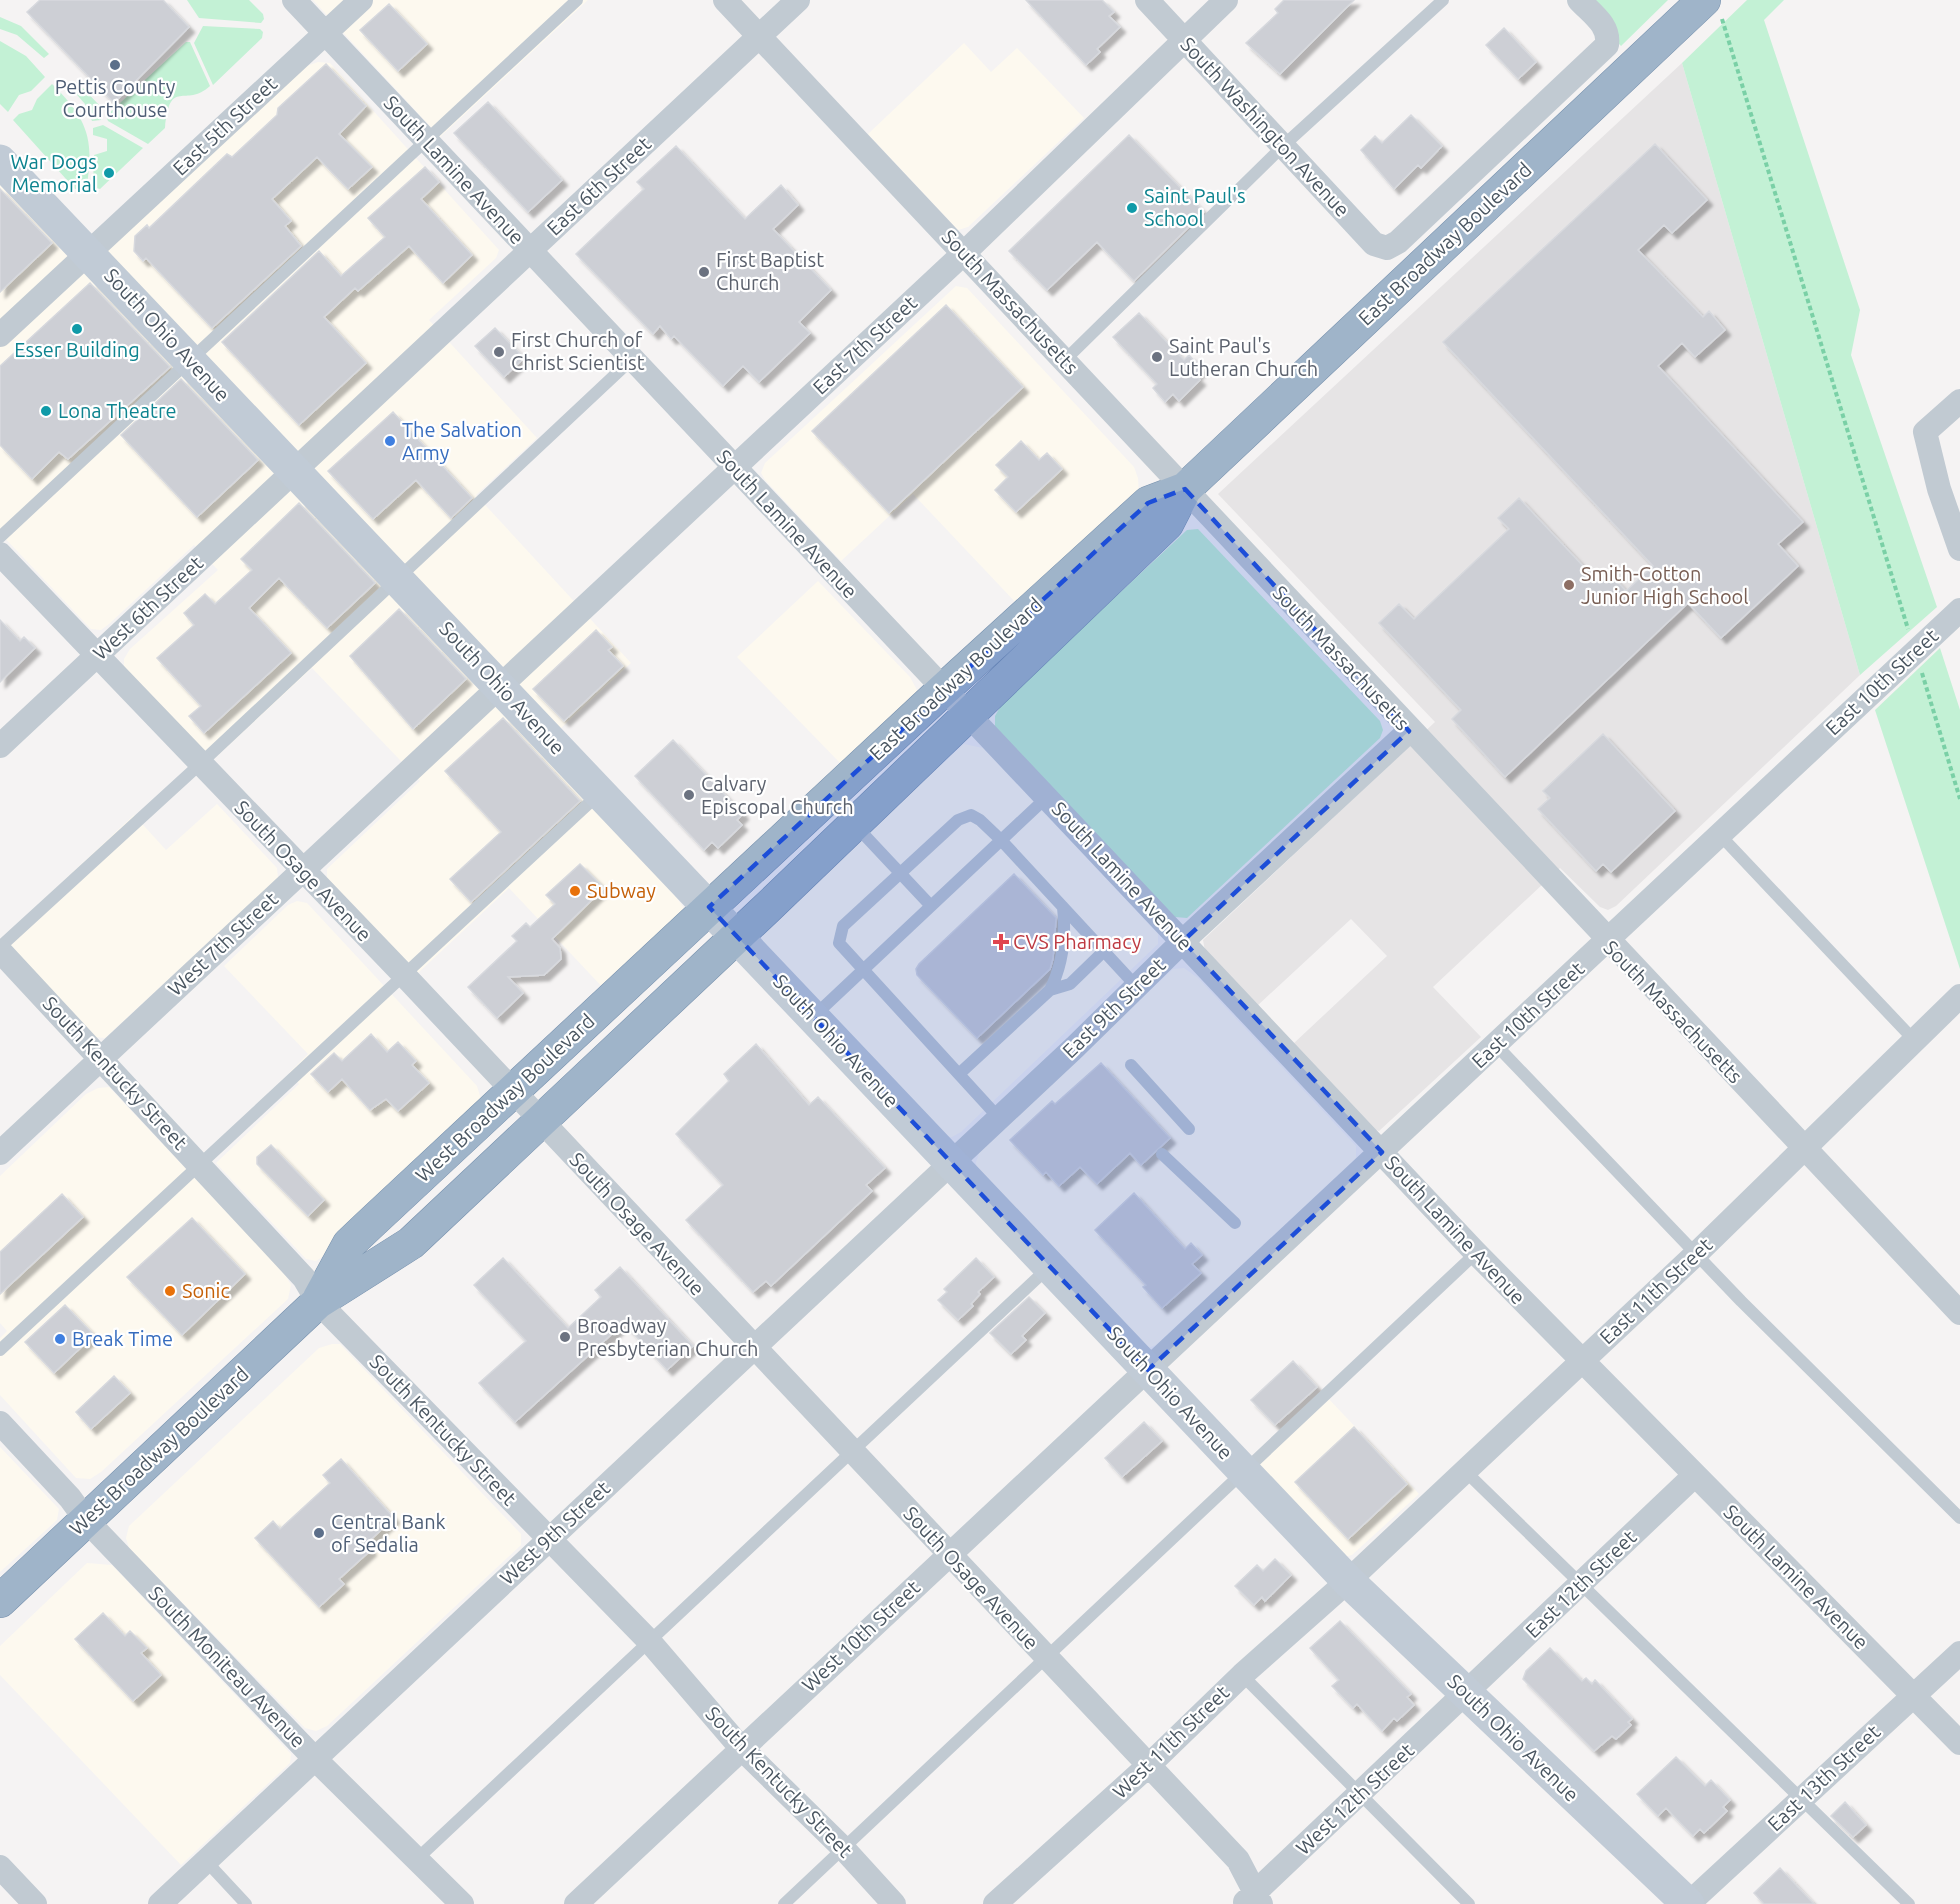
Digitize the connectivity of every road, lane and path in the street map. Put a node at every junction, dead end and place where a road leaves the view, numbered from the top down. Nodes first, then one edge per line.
1 (294, 0) edge
2 (362, 0) edge
3 (577, 0) edge
4 (725, 0) edge
5 (798, 0) edge
6 (1147, 0) edge
7 (1226, 0) edge
8 (1443, 0) edge
9 (1579, 0) edge
10 (1704, 0) edge
11 (1724, 25) dead end
12 (327, 33) junction
13 (759, 37) junction
14 (1184, 40) junction
15 (426, 141) junction
16 (1284, 146) junction
17 (0, 161) edge
18 (530, 250) junction
19 (89, 252) junction
20 (964, 253) junction
21 (0, 335) edge
22 (190, 359) junction
23 (632, 359) junction
24 (1065, 360) junction
25 (1960, 400) edge
26 (733, 466) junction
27 (296, 470) junction
28 (1185, 489) junction
29 (0, 537) edge
30 (1960, 549) edge
31 (0, 554) edge
32 (398, 578) junction
33 (1960, 610) edge
34 (1910, 634) dead end
35 (97, 655) junction
36 (1920, 665) dead end
37 (499, 685) junction
38 (943, 690) junction
39 (969, 714) junction
40 (1408, 731) junction
41 (0, 746) edge
42 (200, 764) junction
43 (601, 792) junction
44 (1047, 797) junction
45 (1960, 799) edge
46 (854, 824) junction
47 (1720, 835) junction
48 (1001, 840) junction
49 (301, 871) junction
50 (901, 873) junction
51 (931, 906) junction
52 (709, 907) junction
53 (1063, 907) junction
54 (737, 936) junction
55 (1183, 941) junction
56 (1606, 942) junction
57 (0, 949) edge
58 (1104, 951) junction
59 (864, 970) junction
60 (404, 975) junction
61 (1137, 987) junction
62 (1050, 990) junction
63 (1960, 996) edge
64 (814, 1017) junction
65 (1914, 1040) junction
66 (1496, 1045) junction
67 (101, 1059) junction
68 (1131, 1065) dead end
69 (959, 1074) junction
70 (512, 1091) junction
71 (998, 1117) junction
72 (540, 1121) junction
73 (1190, 1129) dead end
74 (1804, 1149) junction
75 (1382, 1152) junction
76 (0, 1153) edge
77 (1162, 1154) dead end
78 (951, 1162) junction
79 (200, 1164) junction
80 (1235, 1223) dead end
81 (1476, 1253) junction
82 (1696, 1254) junction
83 (1050, 1266) junction
84 (318, 1302) junction
85 (1960, 1312) edge
86 (753, 1347) junction
87 (0, 1350) edge
88 (1582, 1361) junction
89 (1148, 1370) junction
90 (0, 1423) edge
91 (853, 1453) junction
92 (1243, 1471) junction
93 (1465, 1471) junction
94 (1695, 1475) junction
95 (1960, 1518) edge
96 (86, 1520) junction
97 (549, 1539) junction
98 (949, 1555) junction
99 (1348, 1581) junction
100 (1582, 1584) junction
101 (0, 1600) edge
102 (650, 1642) junction
103 (1960, 1653) edge
104 (1046, 1657) junction
105 (1242, 1675) junction
106 (1466, 1693) junction
107 (1914, 1696) junction
108 (1960, 1743) edge
109 (741, 1748) junction
110 (315, 1759) junction
111 (1148, 1766) junction
112 (1361, 1793) junction
113 (1802, 1798) junction
114 (843, 1848) junction
115 (418, 1858) junction
116 (206, 1861) junction
117 (0, 1867) edge
118 (1253, 1900) edge
119 (35, 1904) edge
120 (160, 1904) edge
121 (246, 1904) edge
122 (462, 1904) edge
123 (576, 1904) edge
124 (784, 1904) edge
125 (894, 1904) edge
126 (995, 1904) edge
127 (1469, 1904) edge
128 (1688, 1904) edge
129 (1909, 1904) edge

1 - 12 street, South Lamine Avenue
2 - 12 street, East 5th Street
3 - 15 lane
4 - 13 street, South Massachusetts
5 - 13 street, East 6th Street
6 - 14 street, South Washington Avenue
7 - 14 street, East 7th Street
8 - 16 lane
9 - 16 street, South Washington Avenue
10 - 28 highway, East Broadway Boulevard
11 - 34 path
12 - 15 street, South Lamine Avenue
12 - 19 street, East 5th Street
13 - 18 street, East 6th Street
13 - 20 street, South Massachusetts
14 - 16 street, South Washington Avenue
14 - 20 street, East 7th Street
15 - 18 street, South Lamine Avenue
15 - 22 lane
16 - 24 lane
17 - 19 main road, South Ohio Avenue
18 - 23 street, South Lamine Avenue
18 - 27 street, East 6th Street
19 - 21 street, East 5th Street
19 - 22 main road, South Ohio Avenue
20 - 24 street, South Massachusetts
20 - 26 street, East 7th Street
22 - 27 main road, South Ohio Avenue
22 - 29 lane
23 - 26 street, South Lamine Avenue
23 - 32 lane
24 - 28 street, South Massachusetts
25 - 30 street
26 - 37 street, East 7th Street
26 - 38 street, South Lamine Avenue
27 - 32 main road, South Ohio Avenue
27 - 35 street, West 6th Street
28 - 38 highway, East Broadway Boulevard
28 - 39 highway, East Broadway Boulevard
28 - 40 street, South Massachusetts
31 - 35 street, South Osage Avenue
32 - 37 main road, South Ohio Avenue
32 - 42 lane
33 - 47 street, East 10th Street
35 - 41 street, West 6th Street
35 - 42 street, South Osage Avenue
36 - 45 path
37 - 43 main road, South Ohio Avenue
37 - 49 street, West 7th Street
38 - 39 street, South Lamine Avenue
38 - 52 highway, East Broadway Boulevard
39 - 44 street, South Lamine Avenue
39 - 46 highway, East Broadway Boulevard
40 - 55 street, East 9th Street
40 - 56 street, South Massachusetts
42 - 49 street, South Osage Avenue
42 - 57 lane
43 - 52 main road, South Ohio Avenue
43 - 60 lane
44 - 48 lane
44 - 55 street, South Lamine Avenue
46 - 50 lane
46 - 54 highway, East Broadway Boulevard
47 - 56 street, East 10th Street
47 - 65 lane
48 - 50 lane
48 - 51 lane
48 - 53 lane
49 - 60 street, South Osage Avenue
49 - 67 street, West 7th Street
50 - 51 lane
50 - 59 lane
51 - 59 lane
52 - 54 main road, South Ohio Avenue
52 - 70 highway, West Broadway Boulevard
53 - 58 lane
53 - 62 lane
54 - 64 main road, South Ohio Avenue
54 - 72 highway, West Broadway Boulevard
55 - 61 street, East 9th Street
55 - 75 street, South Lamine Avenue
56 - 66 street, East 10th Street
56 - 74 street, South Massachusetts
57 - 67 street, South Kentucky Street
58 - 61 lane
58 - 62 lane
59 - 64 lane
59 - 69 lane
60 - 70 street, South Osage Avenue
60 - 79 lane
61 - 71 street, East 9th Street
62 - 69 lane
63 - 65 street, East 11th Street
64 - 78 main road, South Ohio Avenue
65 - 74 street, East 11th Street
66 - 75 street, East 10th Street
66 - 82 lane
67 - 76 street, West 7th Street
67 - 79 street, South Kentucky Street
68 - 73 lane
69 - 71 lane
70 - 72 street, South Osage Avenue
70 - 84 highway, West Broadway Boulevard
71 - 78 street, East 9th Street
72 - 84 highway, West Broadway Boulevard
72 - 86 street, South Osage Avenue
74 - 82 street, East 11th Street
74 - 85 street, South Massachusetts
75 - 81 street, South Lamine Avenue
75 - 89 street, East 10th Street
77 - 80 lane
78 - 83 main road, South Ohio Avenue
78 - 86 street, West 9th Street
79 - 84 street, South Kentucky Street
79 - 87 lane
81 - 88 street, South Lamine Avenue
81 - 92 lane
82 - 88 street, East 11th Street
82 - 95 lane
83 - 89 main road, South Ohio Avenue
83 - 91 lane
84 - 96 highway, West Broadway Boulevard
84 - 97 street, South Kentucky Street
86 - 91 street, South Osage Avenue
86 - 97 street, West 9th Street
88 - 93 street, East 11th Street
88 - 94 street, South Lamine Avenue
89 - 92 main road, South Ohio Avenue
89 - 98 street, West 10th Street
90 - 96 street, South Moniteau Avenue
91 - 98 street, South Osage Avenue
91 - 102 lane
92 - 99 main road, South Ohio Avenue
92 - 104 lane
93 - 99 street, East 11th Street
93 - 100 lane
94 - 100 street, East 12th Street
94 - 107 street, South Lamine Avenue
96 - 101 highway, West Broadway Boulevard
96 - 110 street, South Moniteau Avenue
97 - 102 street, South Kentucky Street
97 - 110 street, West 9th Street
98 - 104 street, South Osage Avenue
98 - 109 street, West 10th Street
99 - 105 street, West 11th Street
99 - 106 main road, South Ohio Avenue
100 - 106 street, East 12th Street
100 - 113 lane
102 - 109 street, South Kentucky Street
102 - 115 lane
103 - 107 street, East 13th Street
104 - 111 street, South Osage Avenue
104 - 114 lane
105 - 111 street, West 11th Street
105 - 112 lane
106 - 112 street, West 12th Street
106 - 128 main road, South Ohio Avenue
107 - 108 street, South Lamine Avenue
107 - 113 street, East 13th Street
109 - 114 street, South Kentucky Street
109 - 123 street, West 10th Street
110 - 115 street, South Moniteau Avenue
110 - 116 street, West 9th Street
111 - 118 street, South Osage Avenue
111 - 126 street, West 11th Street
112 - 118 street, West 12th Street
112 - 127 lane
113 - 128 street, East 13th Street
113 - 129 lane
114 - 124 lane
114 - 125 street, South Kentucky Street
115 - 122 street, South Moniteau Avenue
116 - 120 street, West 9th Street
116 - 121 lane
117 - 119 street

